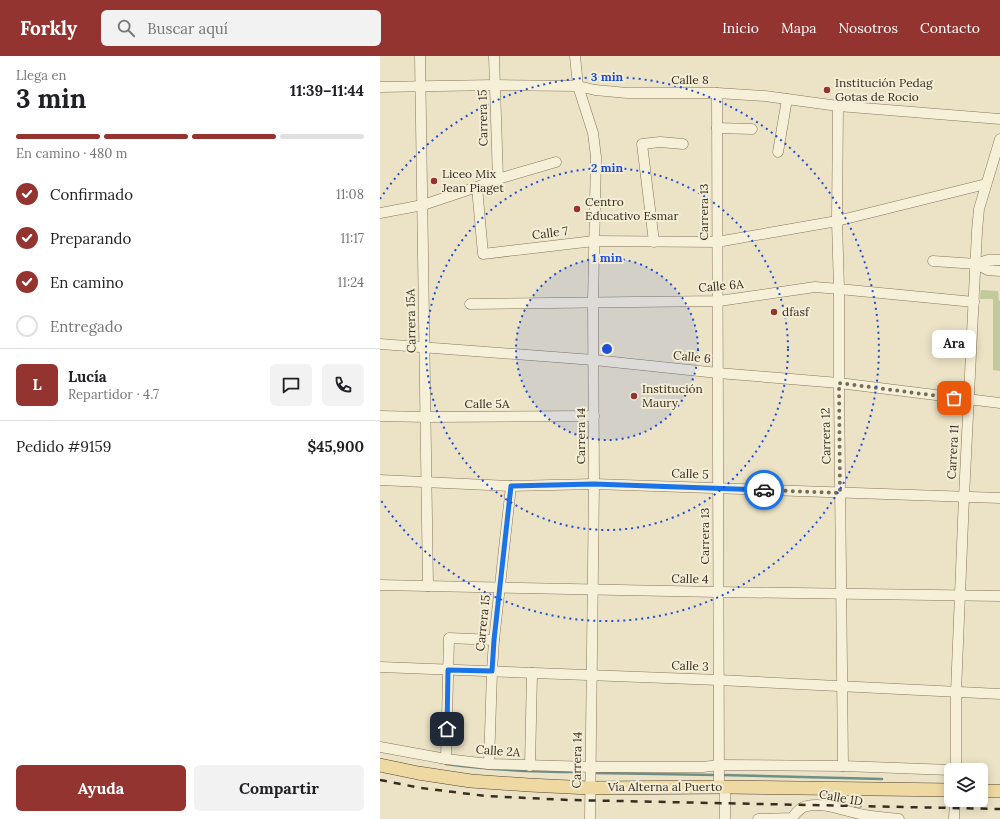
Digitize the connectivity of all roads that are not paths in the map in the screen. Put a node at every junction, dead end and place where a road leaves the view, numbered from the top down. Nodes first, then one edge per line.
1 (420, 56) edge
2 (494, 56) edge
3 (575, 56) edge
4 (495, 85) junction
5 (420, 86) junction
6 (578, 86) junction
7 (380, 87) edge
8 (717, 93) junction
9 (787, 99) junction
10 (838, 106) junction
11 (1000, 119) edge
12 (717, 128) junction
13 (752, 129) dead end
14 (1000, 139) edge
15 (683, 144) dead end
16 (778, 152) dead end
17 (556, 162) dead end
18 (498, 179) junction
19 (986, 184) junction
20 (478, 187) junction
21 (423, 205) junction
22 (380, 213) edge
23 (837, 221) junction
24 (594, 241) junction
25 (654, 242) junction
26 (717, 242) junction
27 (1000, 260) edge
28 (933, 261) dead end
29 (976, 264) junction
30 (1000, 271) edge
31 (839, 289) junction
32 (719, 301) junction
33 (593, 302) junction
34 (974, 302) junction
35 (470, 304) dead end
36 (380, 344) edge
37 (425, 348) junction
38 (594, 360) junction
39 (718, 373) junction
40 (839, 383) junction
41 (969, 400) junction
42 (1000, 403) edge
43 (380, 416) edge
44 (594, 416) junction
45 (426, 417) junction
46 (380, 480) edge
47 (426, 482) junction
48 (594, 484) junction
49 (511, 486) junction
50 (718, 488) junction
51 (840, 493) junction
52 (964, 497) junction
53 (1000, 498) edge
54 (380, 585) edge
55 (428, 586) junction
56 (500, 588) junction
57 (593, 590) junction
58 (718, 592) junction
59 (841, 593) junction
60 (960, 595) junction
61 (1000, 596) edge
62 (494, 640) junction
63 (380, 667) edge
64 (448, 670) junction
65 (492, 671) junction
66 (532, 673) junction
67 (591, 676) junction
68 (719, 680) junction
69 (842, 686) junction
70 (956, 692) junction
71 (1000, 694) edge
72 (380, 747) edge
73 (446, 759) junction
74 (956, 763) edge
75 (489, 764) junction
76 (380, 765) edge
77 (530, 766) junction
78 (843, 766) junction
79 (944, 770) edge
80 (590, 775) junction
81 (720, 777) junction
82 (944, 790) edge
83 (988, 791) edge
84 (1000, 791) edge
85 (955, 807) edge
86 (792, 818) edge
87 (590, 819) edge
88 (725, 819) edge
89 (758, 819) edge
90 (899, 819) edge
91 (954, 819) edge

1 - 5 street, Carrera 15A
2 - 4 street, Carrera 15
3 - 6 street, Carrera 14
4 - 5 street, Calle 8
4 - 6 street, Calle 8
4 - 18 street, Carrera 15
5 - 7 street, Calle 8
5 - 21 street, Carrera 15A
6 - 8 street, Calle 8
6 - 24 street, Carrera 14
8 - 9 street, Calle 8
8 - 12 street, Carrera 13
9 - 10 street, Calle 8
9 - 16 street
10 - 11 street, Calle 8
10 - 23 street, Carrera 12
12 - 13 street
12 - 26 street, Carrera 13
14 - 19 street, Carrera 11
15 - 25 street
17 - 18 street
18 - 20 street
19 - 23 street, Calle 7
19 - 29 street, Carrera 11
20 - 21 street
20 - 24 street, Calle 7
21 - 22 street
21 - 37 street, Carrera 15A
23 - 26 street, Calle 7
23 - 31 street, Carrera 12
24 - 25 street, Calle 7
24 - 33 street, Carrera 14
25 - 26 street, Calle 7
26 - 32 street, Carrera 13
27 - 29 street
28 - 29 street
29 - 30 street
29 - 34 street, Carrera 11
31 - 32 street, Calle 6A
31 - 34 street, Calle 6A
31 - 40 street, Carrera 12
32 - 33 street, Calle 6A
32 - 39 street, Carrera 13
33 - 35 street, Calle 6A
33 - 38 street, Carrera 14
34 - 41 street, Carrera 11
36 - 37 street, Calle 6
37 - 38 street, Calle 6
37 - 45 street, Carrera 15A
38 - 39 street, Calle 6
38 - 44 street, Carrera 14
39 - 40 street, Calle 6
39 - 50 street, Carrera 13
40 - 41 street, Calle 6
40 - 51 street, Carrera 12
41 - 42 street, Calle 6
41 - 52 street, Carrera 11
43 - 45 street, Calle 5A
44 - 45 street, Calle 5A
44 - 48 street, Carrera 14
45 - 47 street, Carrera 15A
46 - 47 street, Calle 5
47 - 49 street, Calle 5
47 - 55 street, Carrera 15A
48 - 49 street, Calle 5
48 - 50 street, Calle 5
48 - 57 street, Carrera 14
49 - 56 street, Carrera 15
50 - 51 street, Calle 5
50 - 58 street, Carrera 13
51 - 52 street, Calle 5
51 - 59 street, Carrera 12
52 - 53 street, Calle 5
52 - 60 street, Carrera 11
54 - 55 street, Calle 4
55 - 56 street, Calle 4
56 - 57 street, Calle 4
56 - 62 street, Carrera 15
57 - 58 street, Calle 4
57 - 67 street, Carrera 14
58 - 59 street, Calle 4
58 - 68 street, Carrera 13
59 - 60 street, Calle 4
59 - 69 street, Carrera 12
60 - 61 street, Calle 4
60 - 70 street, Carrera 11
62 - 64 street
62 - 65 street, Carrera 15
63 - 64 street, Calle 3
64 - 65 street, Calle 3
64 - 73 street
65 - 66 street, Calle 3
65 - 75 street, Carrera 15
66 - 67 street, Calle 3
66 - 77 street
67 - 68 street, Calle 3
67 - 80 street, Carrera 14
68 - 69 street, Calle 3
68 - 81 street, Carrera 13
69 - 70 street, Calle 3
69 - 78 street, Carrera 12
70 - 71 street, Calle 3
70 - 74 street, Carrera 11
72 - 73 street, Calle 2A
73 - 75 street, Calle 2A
75 - 77 street, Calle 2A
76 - 80 main road, Vía Alterna al Puerto
77 - 80 street, Calle 2A
78 - 79 street, Calle 2A
78 - 81 street, Calle 2A
80 - 81 main road, Vía Alterna al Puerto
80 - 81 street, Calle 2A
80 - 87 street, Carrera 14
81 - 82 main road, Vía Alterna al Puerto
81 - 88 street, Carrera 13
83 - 84 main road
85 - 91 street
86 - 89 street, Calle 1D
86 - 90 street, Calle 1D

